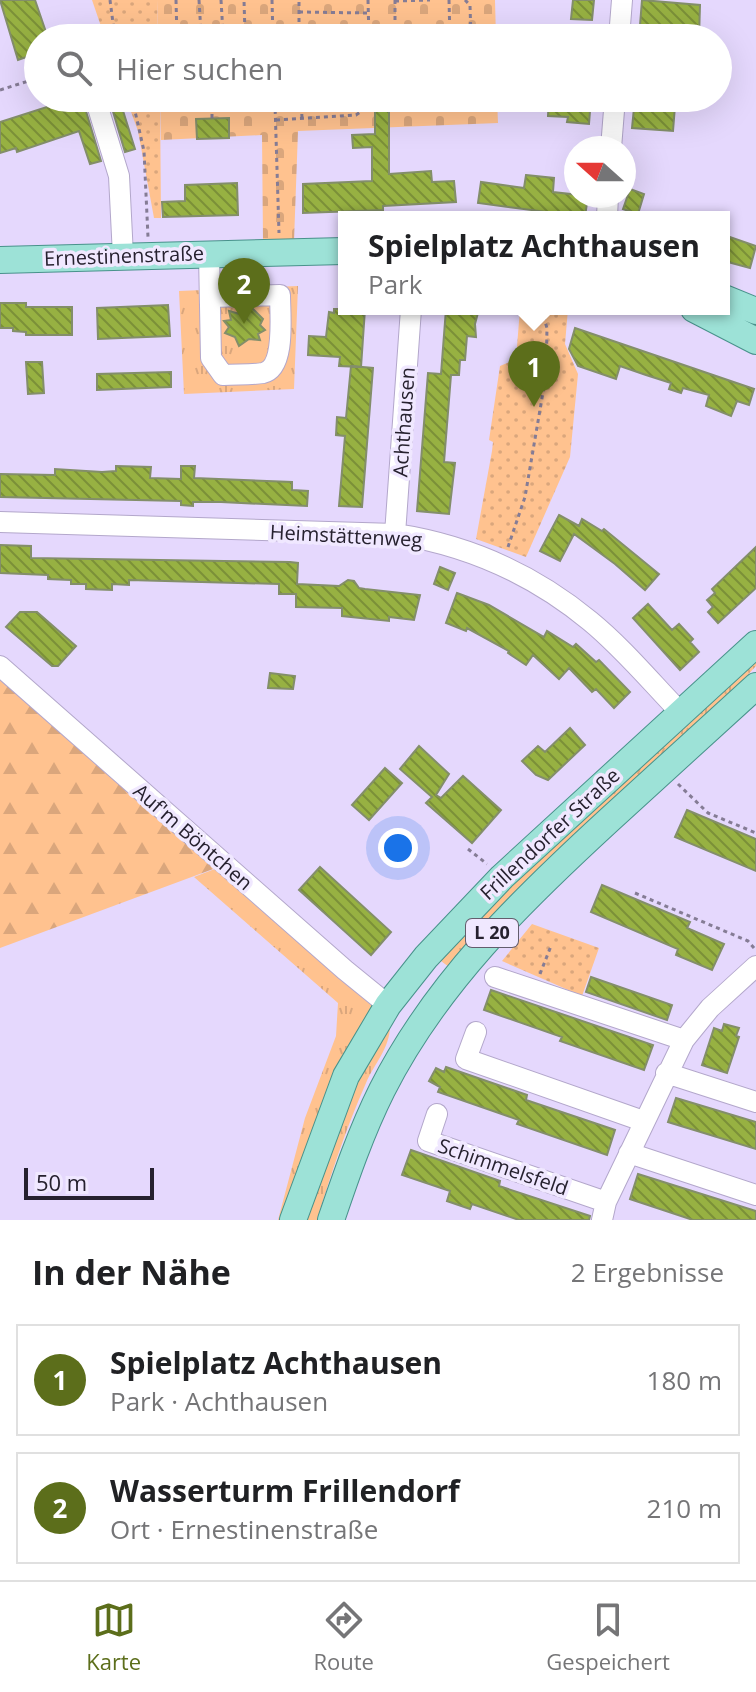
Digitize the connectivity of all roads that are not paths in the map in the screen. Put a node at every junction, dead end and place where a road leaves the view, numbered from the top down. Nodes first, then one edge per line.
1 (622, 0) edge
2 (620, 24) edge
3 (99, 112) edge
4 (614, 112) edge
5 (612, 136) edge
6 (338, 251) edge
7 (209, 254) junction
8 (135, 256) junction
9 (0, 260) edge
10 (210, 297) junction
11 (730, 300) edge
12 (756, 311) edge
13 (411, 315) edge
14 (706, 315) edge
15 (756, 341) edge
16 (0, 522) edge
17 (395, 534) junction
18 (756, 644) edge
19 (0, 666) edge
20 (756, 686) edge
21 (681, 713) junction
22 (756, 966) edge
23 (495, 977) dead end
24 (388, 1005) junction
25 (476, 1032) dead end
26 (684, 1040) junction
27 (666, 1073) junction
28 (756, 1102) edge
29 (437, 1114) dead end
30 (643, 1121) junction
31 (629, 1153) junction
32 (756, 1195) edge
33 (604, 1211) edge
34 (293, 1220) edge
35 (331, 1220) edge

1 - 2 street
3 - 8 street
4 - 5 street
6 - 7 main road, Ernestinenstraße
7 - 8 main road, Ernestinenstraße
7 - 10 street
8 - 9 main road, Ernestinenstraße
10 - 10 street
11 - 12 main road
13 - 17 street, Achthausen
14 - 15 main road
16 - 17 street, Heimstättenweg
17 - 21 street, Heimstättenweg
18 - 21 main road, Frillendorfer Straße / L 20
19 - 24 street, Auf'm Böntchen
20 - 35 main road, Frillendorfer Straße / L 20
21 - 24 main road, Frillendorfer Straße / L 20
22 - 26 street, Schimmelsfeld
23 - 26 street
24 - 34 main road, Frillendorfer Straße / L 20
25 - 30 street
26 - 27 street, Schimmelsfeld
27 - 28 street
27 - 30 street, Schimmelsfeld
29 - 33 street, Schimmelsfeld
30 - 31 street, Schimmelsfeld
31 - 32 street
31 - 33 street, Schimmelsfeld

